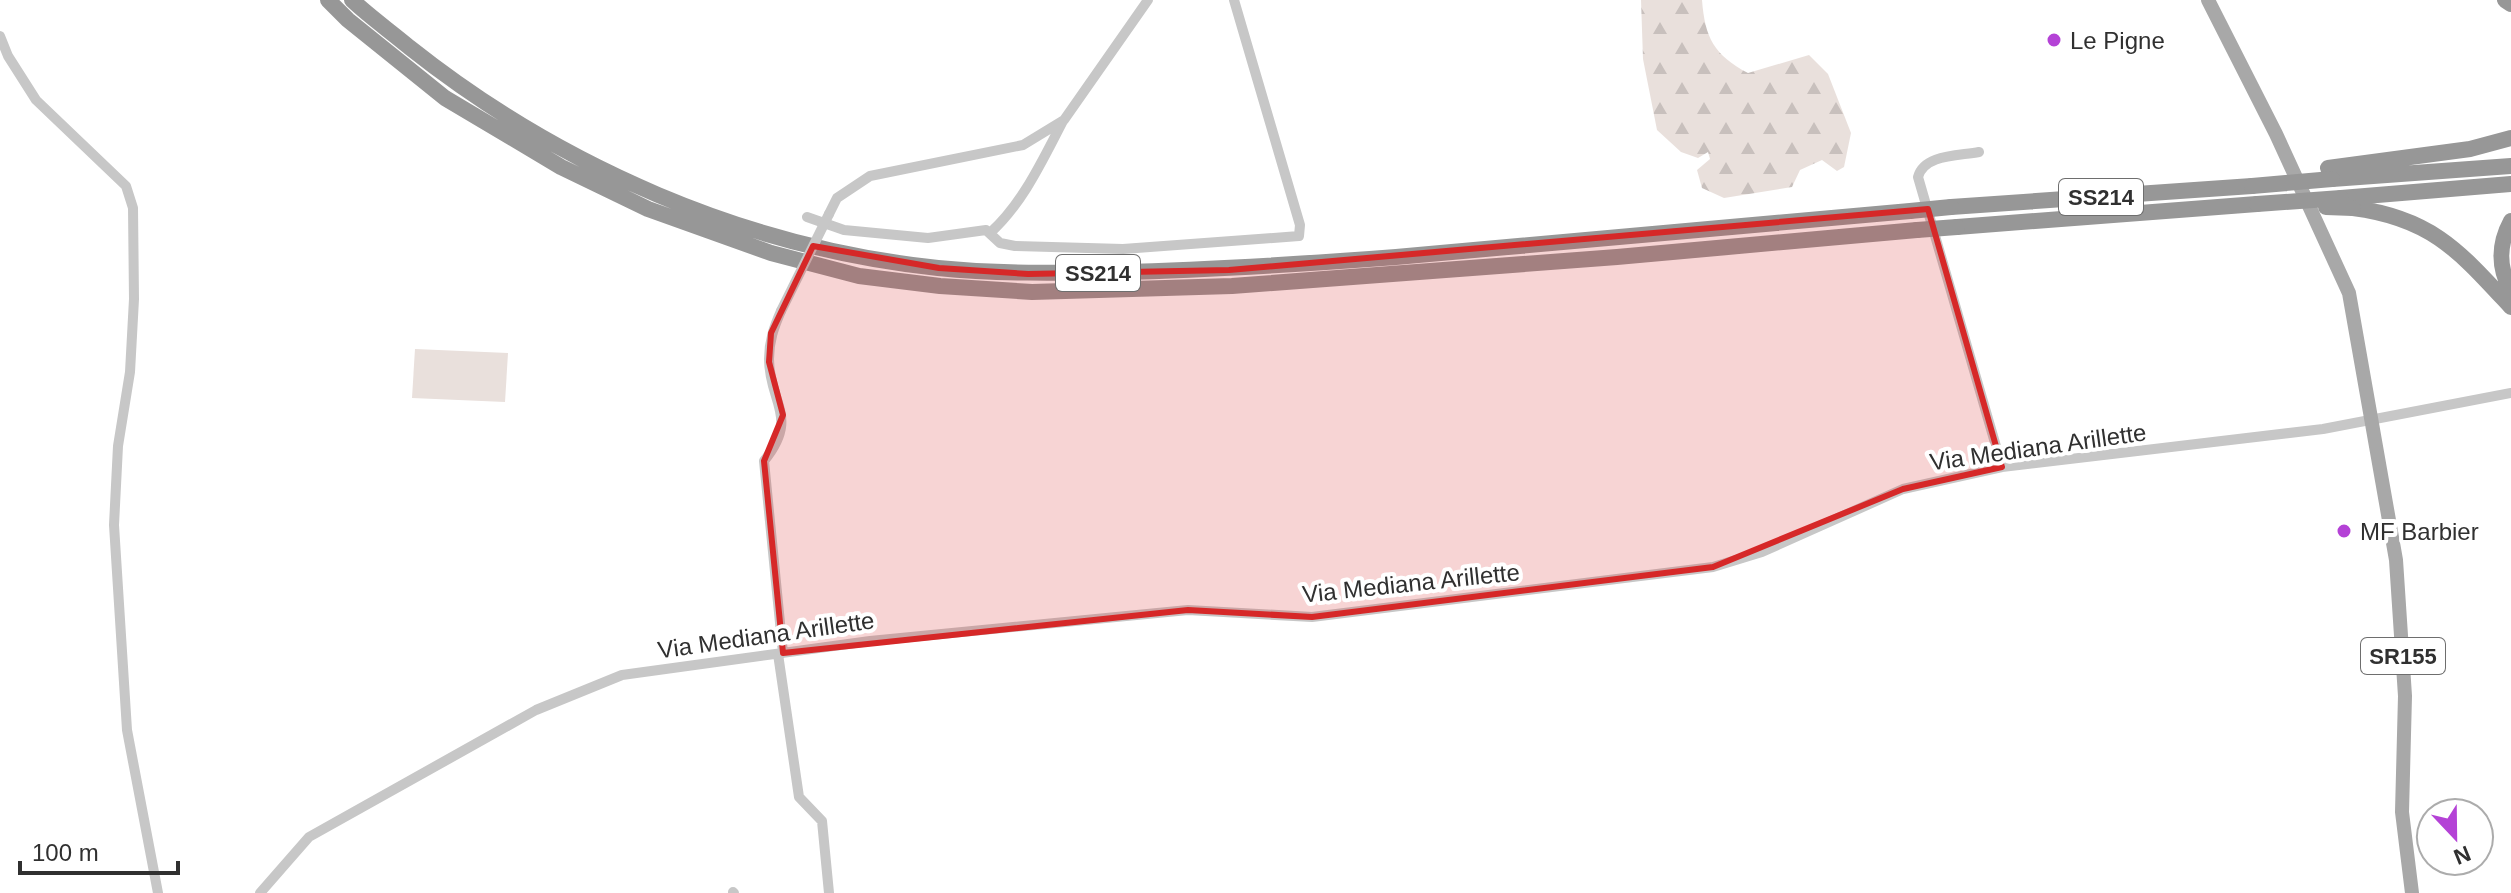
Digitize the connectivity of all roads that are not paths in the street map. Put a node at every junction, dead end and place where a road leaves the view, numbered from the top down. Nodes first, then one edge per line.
1 (328, 0) edge
2 (352, 0) edge
3 (1148, 0) edge
4 (1234, 0) edge
5 (2208, 0) edge
6 (2505, 0) edge
7 (2511, 4) edge
8 (0, 36) edge
9 (1064, 120) junction
10 (2511, 138) edge
11 (1979, 152) dead end
12 (2511, 166) edge
13 (2330, 174) junction
14 (2511, 184) edge
15 (2347, 203) junction
16 (807, 217) dead end
17 (2511, 221) edge
18 (990, 233) junction
19 (2511, 291) edge
20 (2511, 307) edge
21 (2511, 393) edge
22 (2372, 420) junction
23 (2002, 467) junction
24 (780, 653) junction
25 (158, 893) edge
26 (260, 893) edge
27 (829, 893) edge
28 (2412, 893) edge

1 - 15 highway, SS214, bridge
2 - 13 highway, SS214, bridge
3 - 9 street
4 - 18 street
5 - 22 main road, SR155
6 - 7 highway
8 - 25 street
9 - 18 street
9 - 24 street, bridge
10 - 13 highway
11 - 23 street
12 - 13 highway, SS214
14 - 15 highway, SS214
15 - 20 highway
16 - 18 street
17 - 19 highway
21 - 22 street, Via Mediana Arillette
22 - 23 street, Via Mediana Arillette
22 - 28 main road, SR155
23 - 24 street, Via Mediana Arillette
24 - 26 street, Via Mediana Arillette
24 - 27 street

